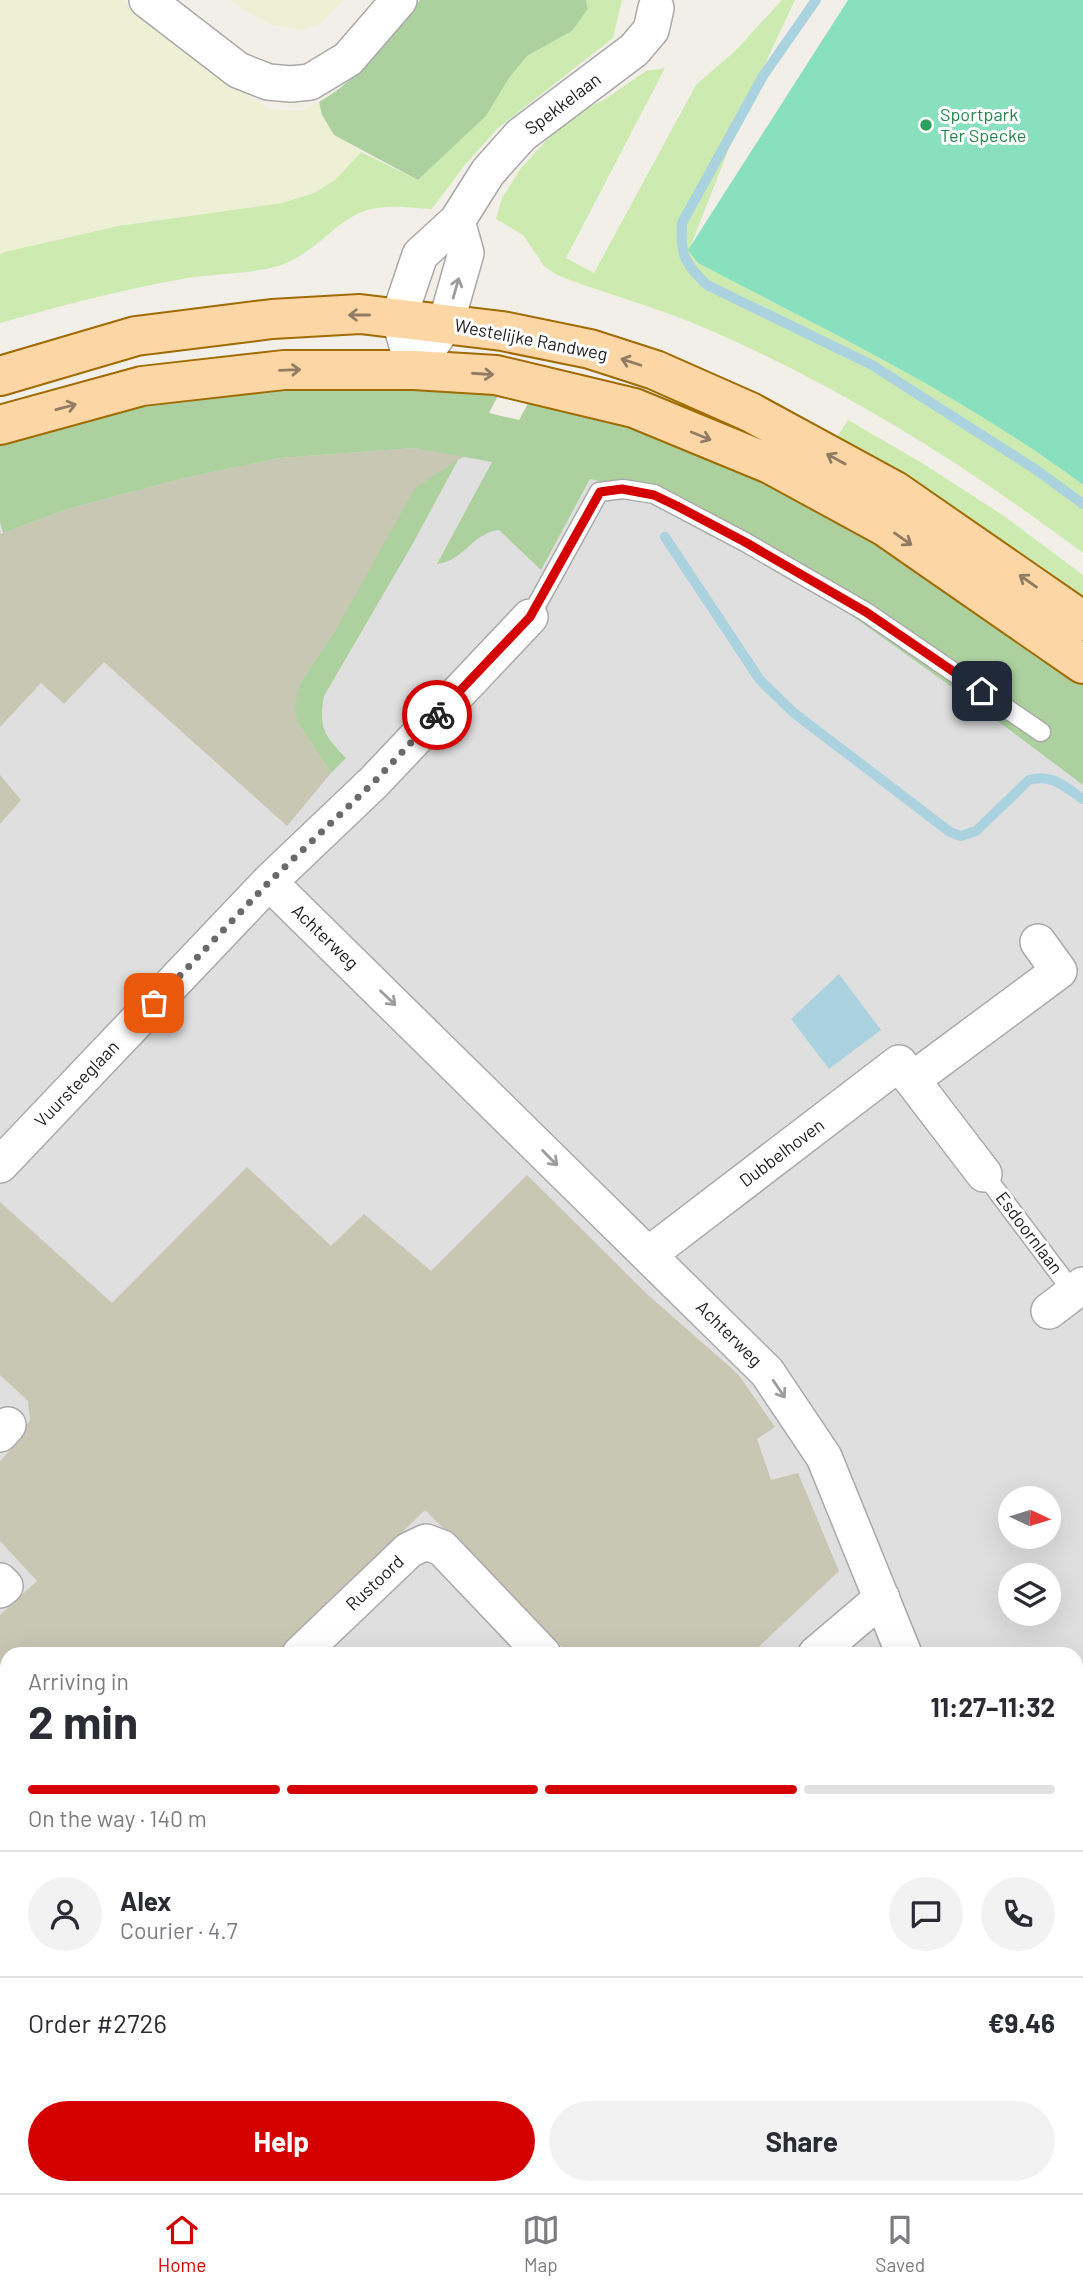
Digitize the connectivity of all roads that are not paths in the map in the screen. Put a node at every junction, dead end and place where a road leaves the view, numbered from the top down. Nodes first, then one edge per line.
1 (147, 0) edge
2 (399, 0) edge
3 (662, 3) edge
4 (457, 221) junction
5 (399, 317) junction
6 (446, 323) junction
7 (414, 370) junction
8 (0, 376) edge
9 (0, 425) edge
10 (530, 617) joint
11 (1083, 621) edge
12 (1083, 664) edge
13 (1041, 732) dead end
14 (269, 882) junction
15 (1038, 942) dead end
16 (912, 1080) junction
17 (0, 1165) edge
18 (984, 1174) joint
19 (648, 1255) junction
20 (1068, 1296) edge
21 (0, 1581) edge
22 (0, 1590) edge
23 (882, 1598) junction
24 (307, 1647) edge
25 (536, 1647) edge
26 (824, 1647) edge
27 (901, 1647) edge

1 - 2 street
3 - 4 street, Spekkelaan
4 - 5 street, Spekkelaan
6 -> 4 street
5 - 6 main road, Westelijke Randweg
5 - 7 street
5 -> 8 main road, Westelijke Randweg
6 - 7 street
11 -> 6 main road, Westelijke Randweg
9 -> 7 main road
7 -> 12 main road
10 - 13 lane
10 - 14 street
14 - 17 street, Vuursteeglaan
14 -> 19 street, Achterweg
15 - 16 street
16 - 18 street
16 - 19 street, Dubbelhoven
18 - 20 lane, Esdoornlaan
19 -> 23 street, Achterweg
21 - 22 street
23 - 26 street
23 - 27 street, Achterweg
24 - 25 street, Rustoord

